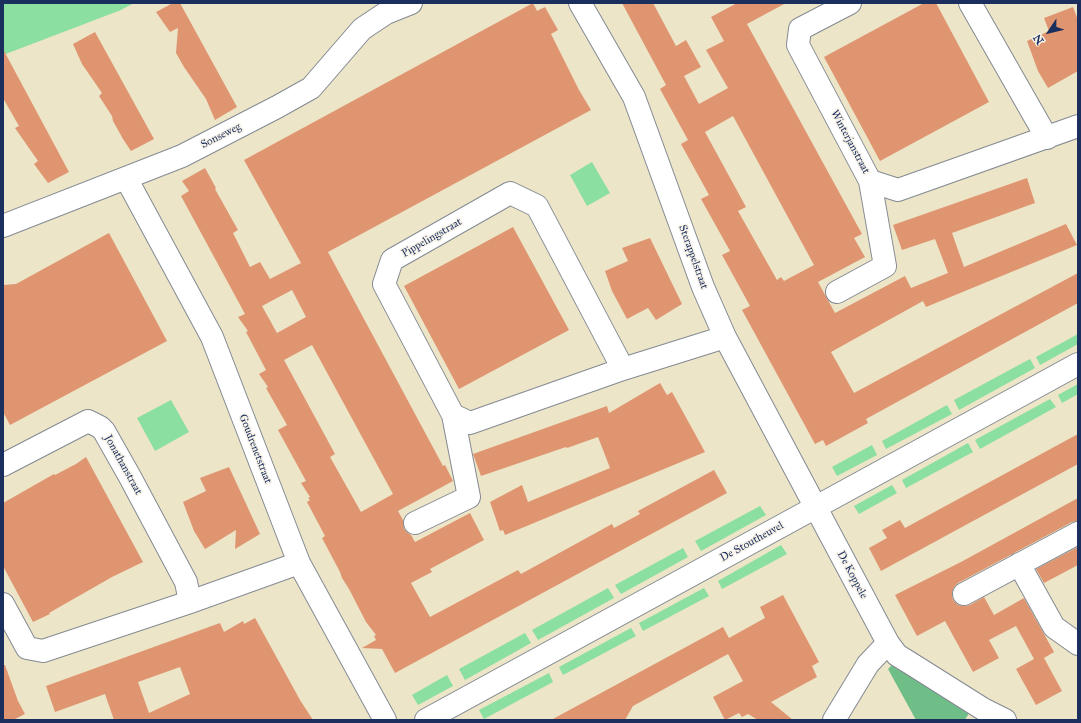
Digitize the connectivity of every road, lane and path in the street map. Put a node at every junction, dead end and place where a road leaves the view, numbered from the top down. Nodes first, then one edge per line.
1 (411, 3) edge
2 (580, 3) edge
3 (850, 3) edge
4 (970, 3) edge
5 (1078, 126) edge
6 (1047, 138) junction
7 (126, 178) junction
8 (870, 181) junction
9 (3, 226) edge
10 (837, 292) dead end
11 (725, 337) junction
12 (1078, 364) edge
13 (623, 369) junction
14 (453, 415) junction
15 (3, 465) edge
16 (815, 507) junction
17 (416, 523) dead end
18 (1078, 533) edge
19 (299, 563) junction
20 (1019, 564) junction
21 (964, 594) dead end
22 (190, 602) junction
23 (3, 604) edge
24 (888, 643) junction
25 (1078, 644) edge
26 (385, 720) edge
27 (426, 720) edge
28 (834, 720) edge
29 (1005, 720) edge

1 - 7 street, Sonseweg
2 - 11 street, Sterappelstraat
3 - 8 street, Winterjanstraat
4 - 6 street
5 - 6 street, Winterjanstraat
6 - 8 street, Winterjanstraat
7 - 9 street, Sonseweg
7 - 19 street, Goudrenetstraat
8 - 10 street
11 - 13 street
11 - 16 street, Sterappelstraat
12 - 16 street, De Stoutheuvel
13 - 14 street
13 - 14 street, Pippelingstraat
14 - 17 street
15 - 22 street, Jonathanstraat
16 - 24 street, De Koppele
16 - 27 street, De Stoutheuvel
18 - 20 street
19 - 22 street
19 - 26 street, Goudrenetstraat
20 - 21 street
20 - 25 street
22 - 23 street
24 - 28 street
24 - 29 street, De Koppele

